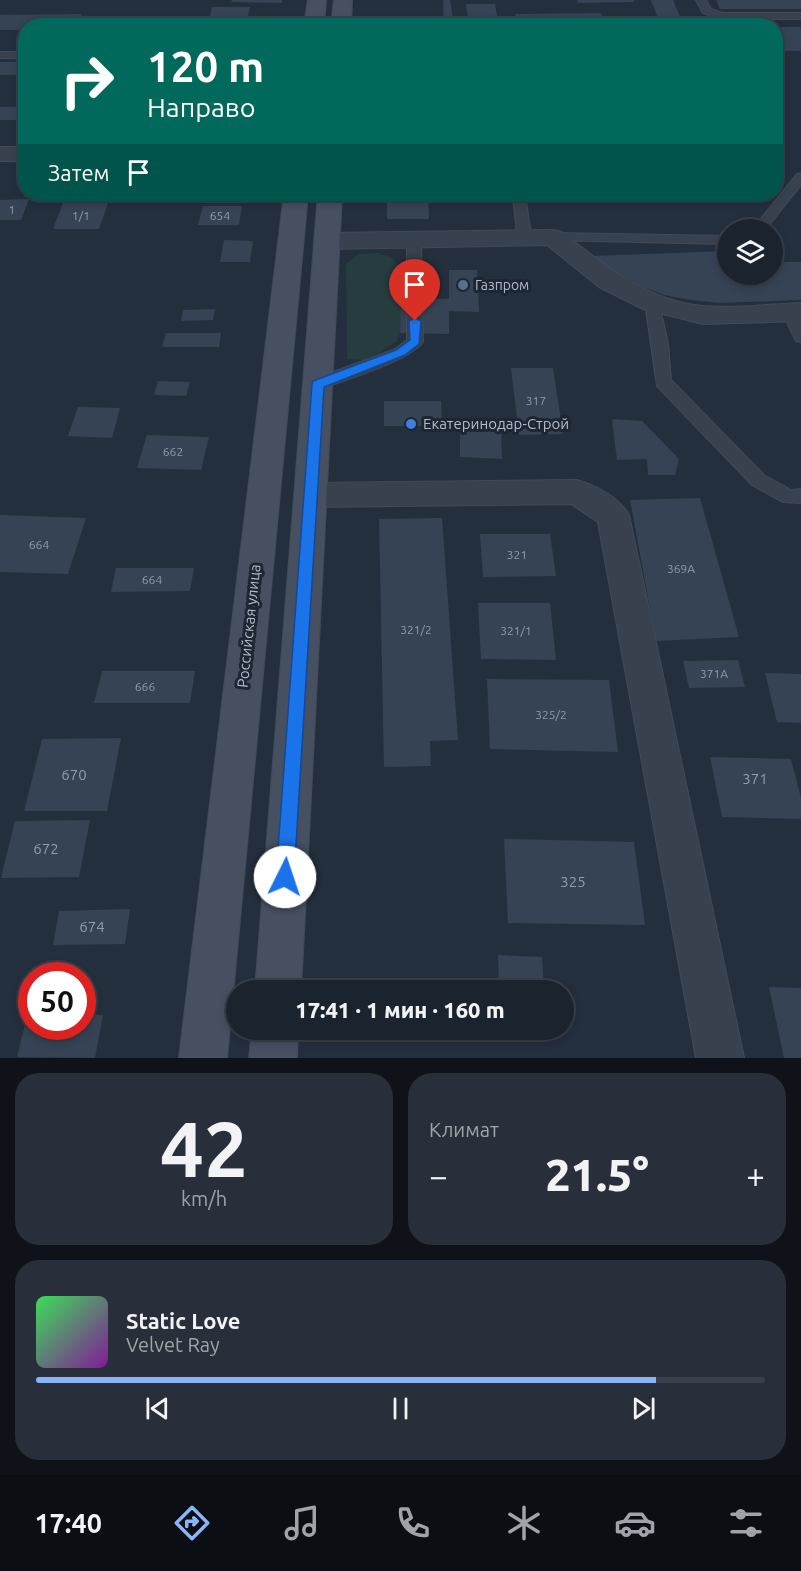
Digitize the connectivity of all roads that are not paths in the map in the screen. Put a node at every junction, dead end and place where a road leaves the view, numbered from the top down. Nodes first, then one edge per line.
1 (317, 0) edge
2 (343, 0) edge
3 (701, 0) edge
4 (801, 16) edge
5 (315, 18) edge
6 (342, 18) edge
7 (0, 55) edge
8 (18, 55) edge
9 (0, 154) edge
10 (18, 154) edge
11 (801, 177) edge
12 (783, 199) edge
13 (295, 201) edge
14 (330, 201) edge
15 (520, 201) edge
16 (782, 201) edge
17 (767, 219) edge
18 (525, 237) junction
19 (553, 237) junction
20 (414, 239) junction
21 (717, 240) edge
22 (327, 241) junction
23 (652, 303) junction
24 (795, 312) edge
25 (801, 337) edge
26 (318, 384) junction
27 (311, 495) junction
28 (801, 496) edge
29 (279, 980) edge
30 (274, 1040) edge
31 (203, 1058) edge
32 (273, 1058) edge
33 (720, 1058) edge

1 - 5 main road
2 - 6 main road
3 - 4 lane
7 - 8 lane
9 - 10 street
11 - 12 lane
13 - 31 main road, Российская улица
14 - 22 main road
15 - 18 lane
16 - 17 lane
18 - 19 street
18 - 20 street
19 - 21 lane
19 - 23 street
20 - 22 street
20 - 26 lane
22 - 26 main road
23 - 24 street
23 - 28 lane
24 - 25 lane
26 - 27 main road
27 - 29 main road
27 - 33 street
30 - 32 main road

